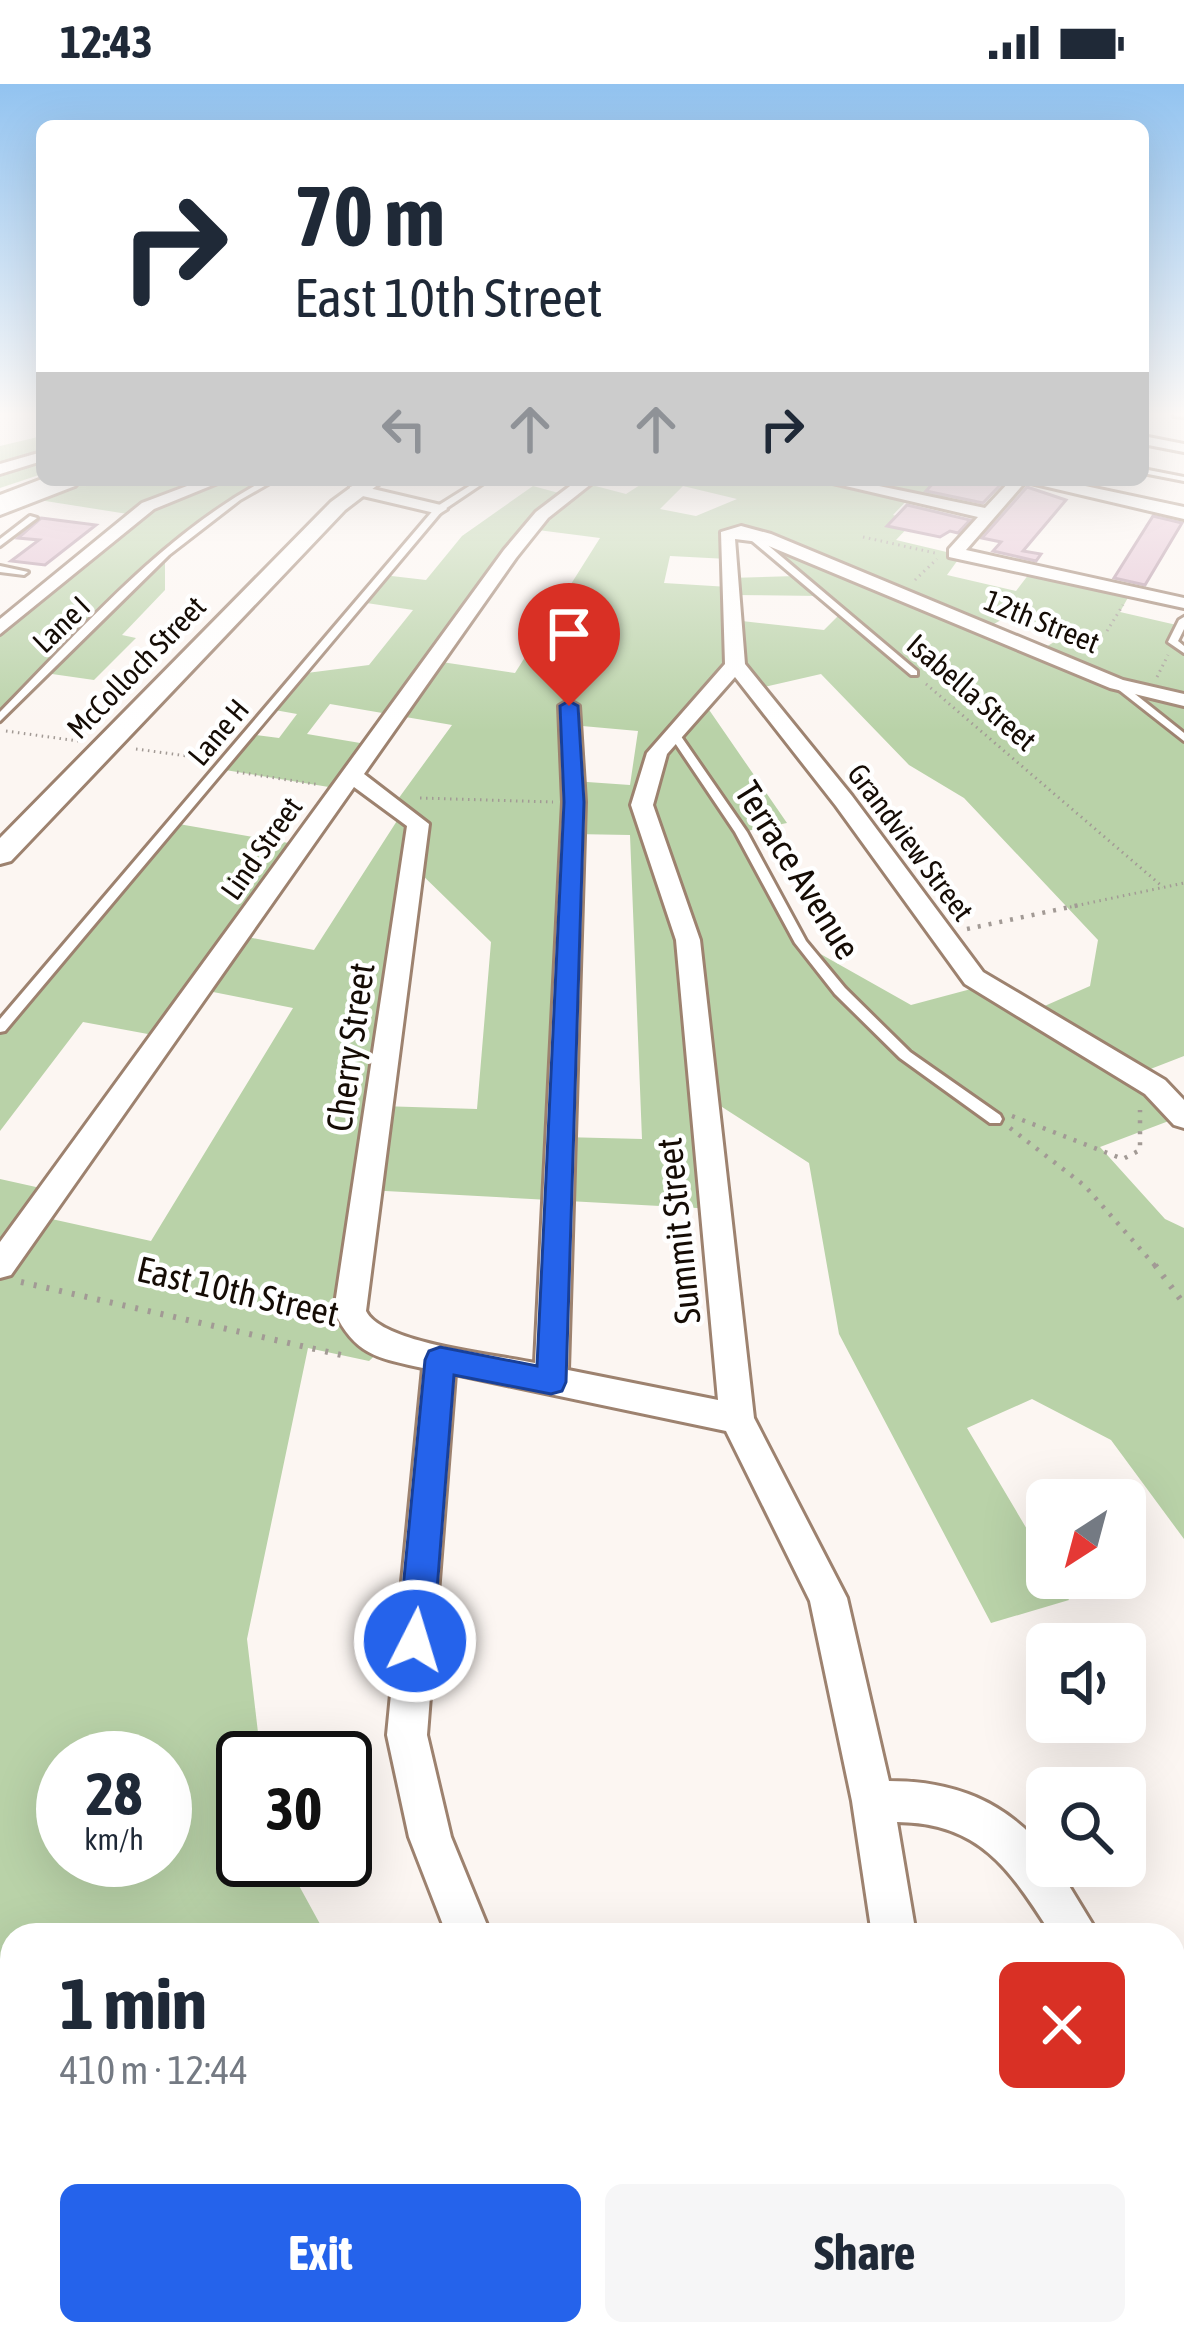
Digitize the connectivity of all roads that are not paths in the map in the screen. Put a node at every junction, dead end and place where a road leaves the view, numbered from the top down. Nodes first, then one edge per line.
1 (31, 520) edge
2 (132, 520) edge
3 (209, 520) edge
4 (331, 520) edge
5 (430, 520) edge
6 (538, 520) edge
7 (983, 520) edge
8 (748, 532) junction
9 (0, 543) edge
10 (0, 568) edge
11 (24, 572) dead end
12 (1184, 602) edge
13 (1184, 620) edge
14 (0, 628) edge
15 (1179, 647) edge
16 (735, 665) junction
17 (914, 674) road end
18 (1117, 684) junction
19 (1184, 700) edge
20 (569, 706) dead end
21 (0, 718) edge
22 (674, 734) junction
23 (1184, 737) edge
24 (346, 782) junction
25 (0, 855) edge
26 (0, 1028) edge
27 (1184, 1118) edge
28 (995, 1119) road end
29 (0, 1266) edge
30 (385, 1346) joint
31 (440, 1360) junction
32 (551, 1382) junction
33 (737, 1419) junction
34 (873, 1801) junction
35 (464, 1923) edge
36 (892, 1923) edge
37 (1068, 1923) edge

1 - 9 lane
2 - 14 street
3 - 21 lane, Lane I
4 - 25 street, McColloch Street
5 - 26 lane, Lane H
6 - 24 street, Lind Street
7 - 12 street
8 - 16 street
8 - 17 lane, Isabella Street
8 - 18 street, 12th Street
10 - 11 lane
13 - 15 lane
16 - 22 street, Summit Street
16 - 27 street, Grandview Street
18 - 19 street, 12th Street
18 - 23 lane
20 - 32 street
22 - 28 lane, Terrace Avenue
22 - 33 street, Summit Street
24 - 29 street, Lind Street
24 - 30 street, Cherry Street
30 - 31 street, East 10th Street
31 - 32 street, East 10th Street
31 - 35 street
32 - 33 street, East 10th Street
33 - 34 street, Summit Street
34 - 36 street, Summit Street
34 - 37 street

